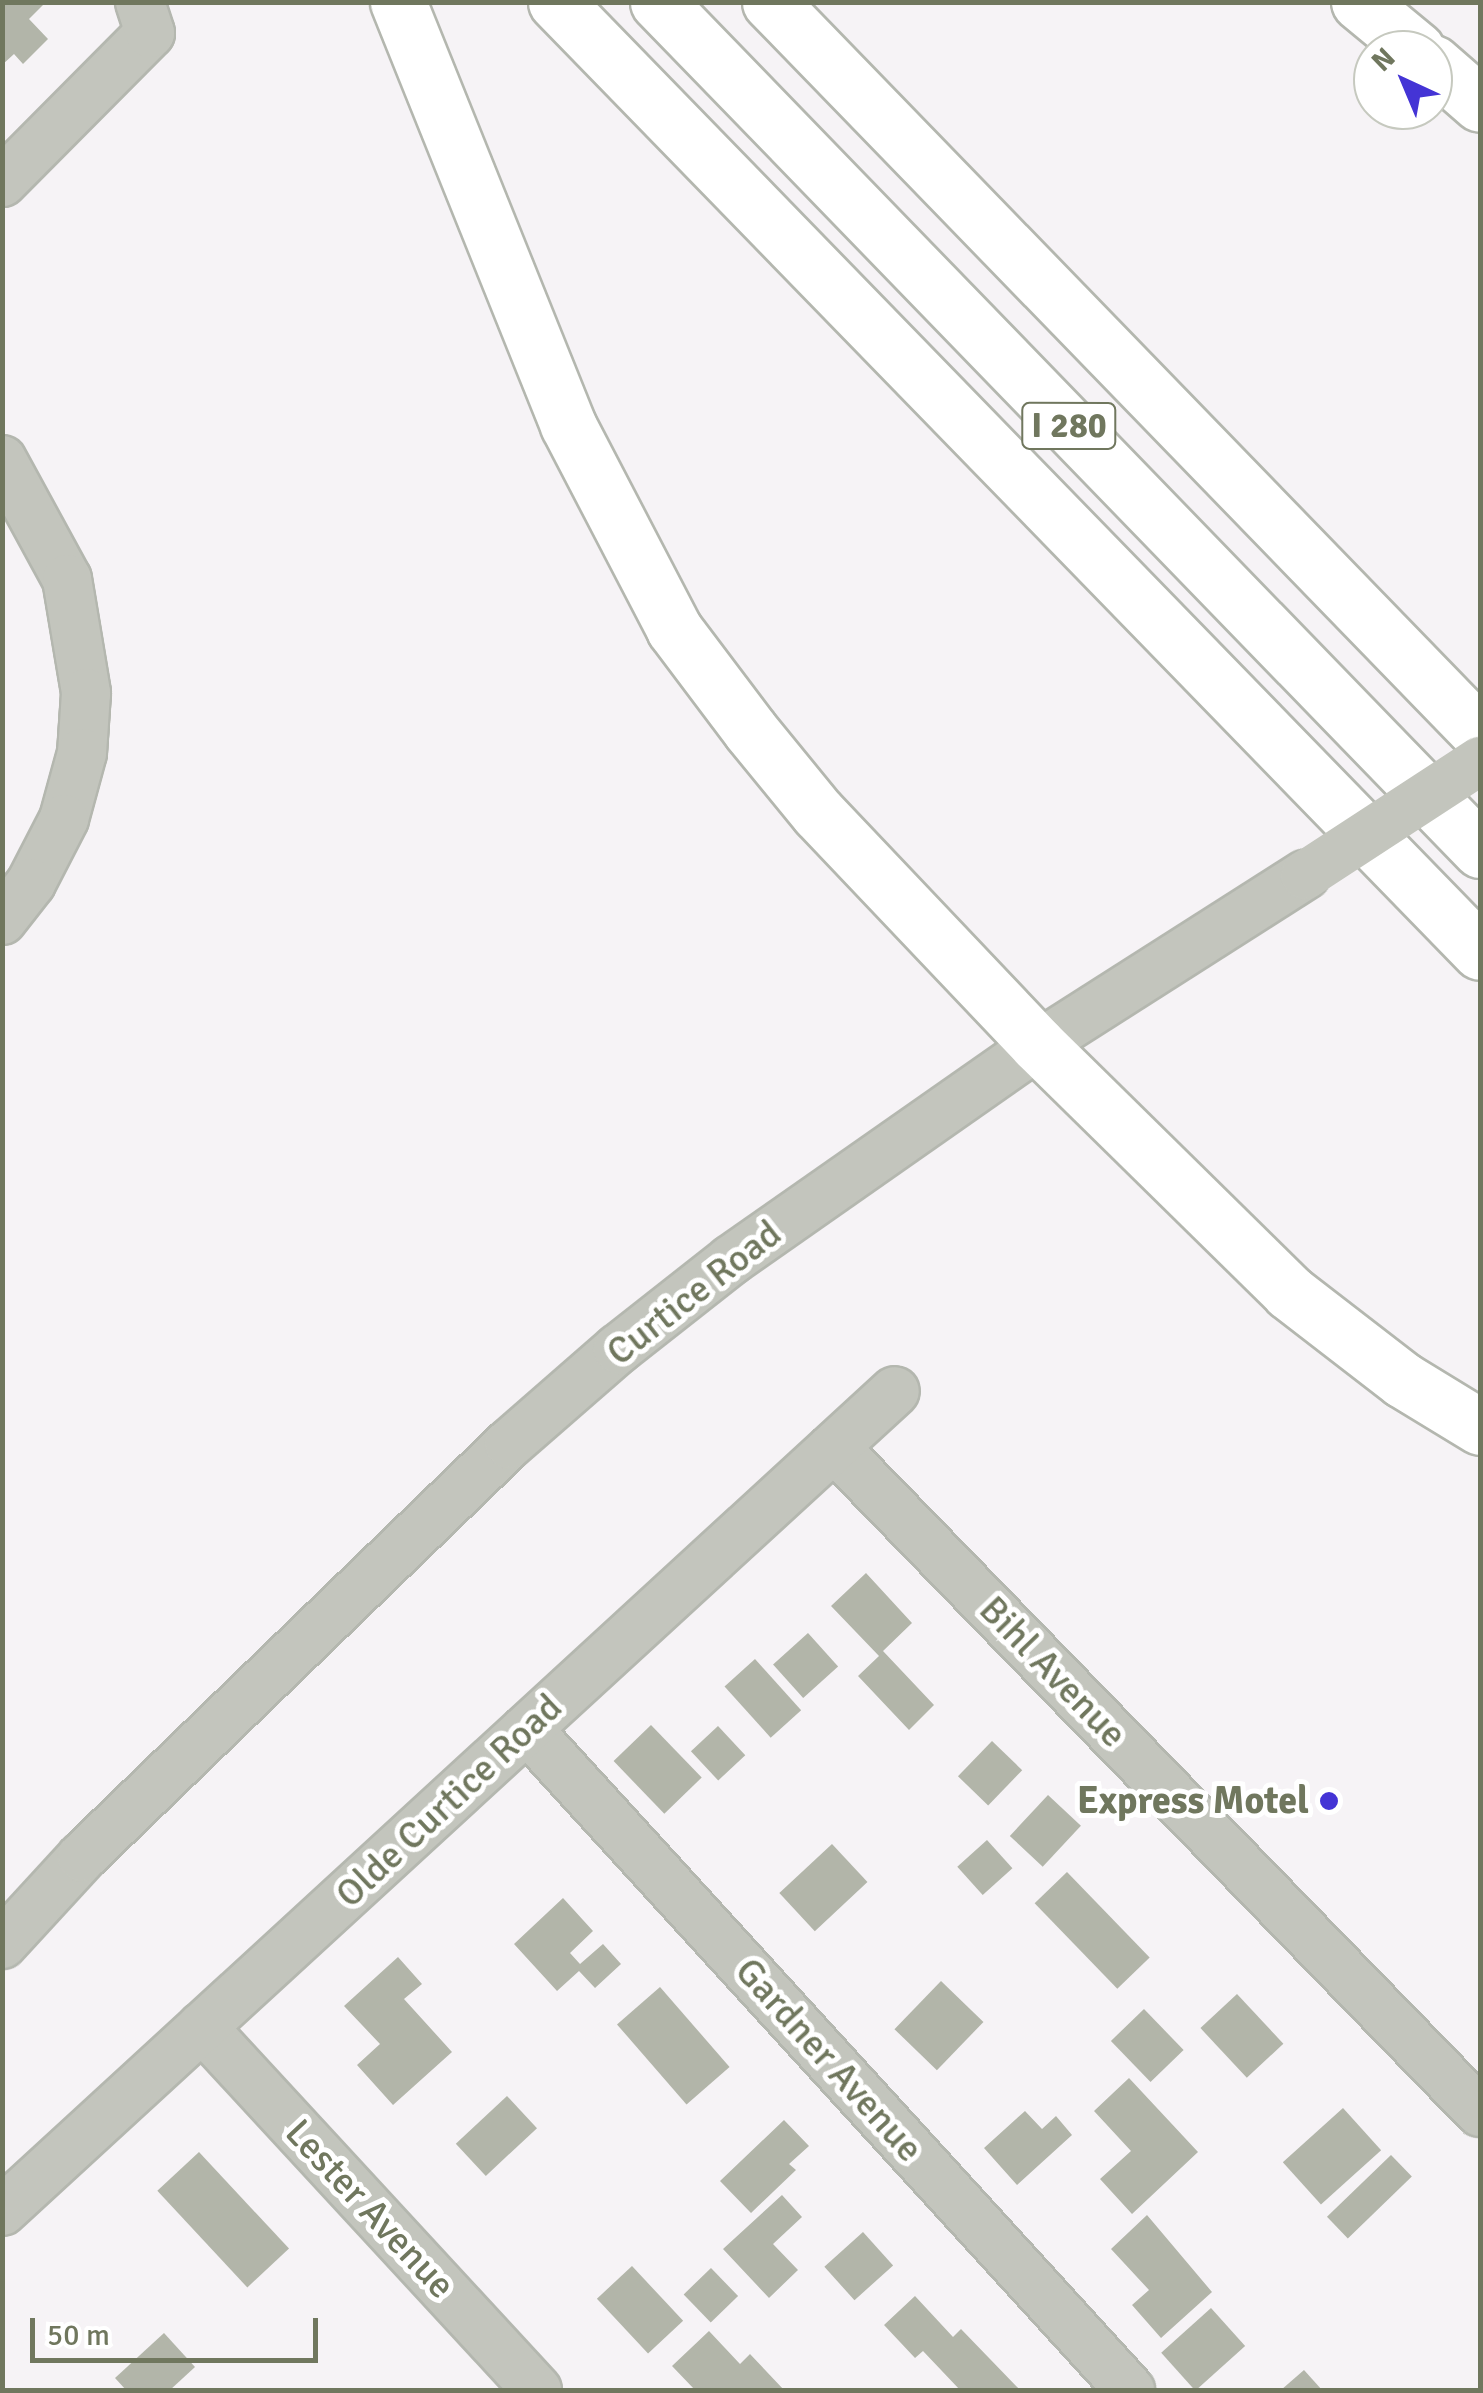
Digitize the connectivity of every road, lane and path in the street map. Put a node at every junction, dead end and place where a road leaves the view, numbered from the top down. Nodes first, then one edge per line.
1 (140, 2) edge
2 (398, 2) edge
3 (556, 2) edge
4 (658, 2) edge
5 (770, 2) edge
6 (1359, 2) edge
7 (1393, 30) edge
8 (1453, 81) edge
9 (1480, 104) edge
10 (2, 182) edge
11 (2, 460) edge
12 (1480, 734) edge
13 (1480, 761) edge
14 (1480, 850) edge
15 (2, 920) edge
16 (1480, 952) edge
17 (1038, 1045) junction
18 (895, 1391) dead end
19 (1480, 1426) edge
20 (834, 1447) junction
21 (527, 1729) junction
22 (10, 1920) edge
23 (202, 2027) junction
24 (1480, 2112) edge
25 (2, 2211) edge
26 (537, 2390) edge
27 (1130, 2390) edge

1 - 10 street
2 - 17 highway
3 - 16 highway
4 - 14 highway, I 280
5 - 12 highway, I 280
6 - 7 highway
8 - 9 highway
11 - 15 street
13 - 17 street, Curtice Road, bridge
17 - 19 highway
17 - 22 street, Curtice Road
18 - 20 street, Olde Curtice Road
20 - 21 street, Olde Curtice Road
20 - 24 street, Bihl Avenue
21 - 23 street, Olde Curtice Road
21 - 27 street, Gardner Avenue
23 - 25 street, Olde Curtice Road
23 - 26 street, Lester Avenue

